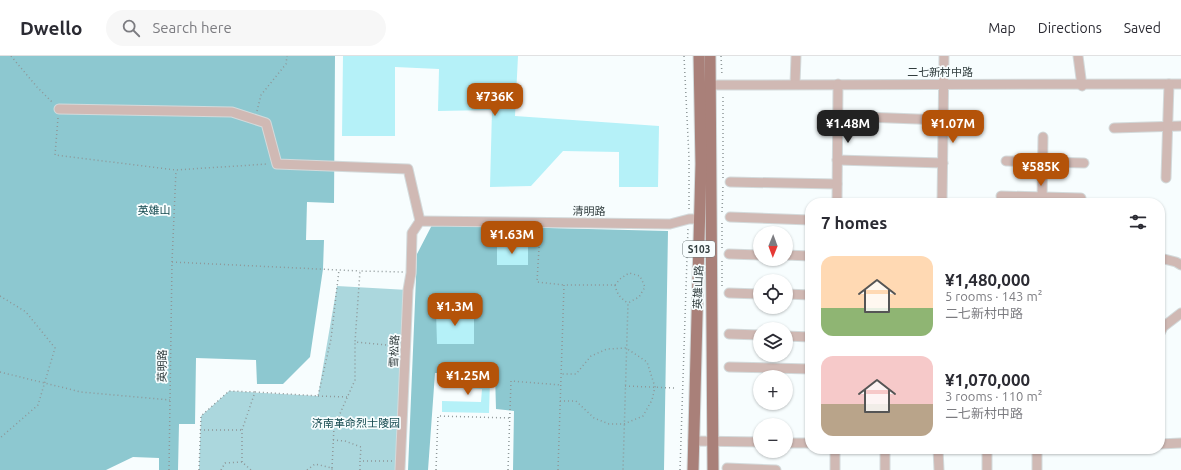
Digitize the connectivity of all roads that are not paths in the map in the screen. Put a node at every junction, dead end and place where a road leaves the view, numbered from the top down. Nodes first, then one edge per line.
1 (699, 56) edge
2 (710, 56) edge
3 (796, 56) edge
4 (944, 56) edge
5 (1078, 56) edge
6 (711, 84) junction
7 (795, 84) junction
8 (838, 84) junction
9 (943, 84) junction
10 (1169, 84) junction
11 (1181, 84) edge
12 (699, 86) junction
13 (1082, 86) junction
14 (59, 108) road end
15 (838, 116) junction
16 (943, 120) junction
17 (1168, 126) junction
18 (1181, 126) edge
19 (1114, 128) dead end
20 (1043, 137) dead end
21 (838, 160) junction
22 (1006, 161) dead end
23 (943, 163) junction
24 (1043, 163) junction
25 (1084, 163) dead end
26 (1166, 178) dead end
27 (730, 182) dead end
28 (837, 184) junction
29 (1001, 196) dead end
30 (837, 198) edge
31 (942, 198) edge
32 (1022, 198) edge
33 (1042, 198) edge
34 (730, 217) dead end
35 (694, 219) junction
36 (805, 220) edge
37 (420, 221) junction
38 (725, 255) road end
39 (753, 255) edge
40 (793, 256) edge
41 (805, 256) edge
42 (1165, 259) edge
43 (1181, 265) edge
44 (726, 292) road end
45 (753, 294) edge
46 (793, 294) edge
47 (805, 295) edge
48 (1181, 313) edge
49 (1165, 325) edge
50 (729, 334) dead end
51 (753, 335) edge
52 (793, 336) edge
53 (805, 337) edge
54 (729, 367) dead end
55 (805, 369) edge
56 (693, 442) junction
57 (713, 442) junction
58 (753, 442) edge
59 (793, 443) edge
60 (805, 443) edge
61 (1165, 444) edge
62 (1181, 444) edge
63 (835, 454) edge
64 (885, 454) edge
65 (938, 454) edge
66 (987, 454) edge
67 (1037, 454) edge
68 (400, 465) edge
69 (727, 468) dead end
70 (693, 470) edge
71 (713, 470) edge
72 (776, 470) edge
73 (835, 470) edge
74 (885, 470) edge
75 (939, 470) edge
76 (987, 470) edge
77 (1037, 470) edge

1 - 12 main road, 英雄山路 / S103
2 - 6 main road, 英雄山路 / S103
3 - 7 street
4 - 9 street
5 - 13 street
6 - 7 street, 二七新村中路
6 - 12 street, 二七新村中路
6 - 57 main road, 英雄山路 / S103
7 - 8 street, 二七新村中路
8 - 9 street, 二七新村中路
8 - 15 street
9 - 13 street, 二七新村中路
9 - 16 street
10 - 11 street, 二七新村中路
10 - 13 street, 二七新村中路
10 - 17 street
12 - 35 main road, 英雄山路 / S103
14 - 37 street
15 - 16 street
15 - 21 street
16 - 23 street
17 - 18 street
17 - 19 street
17 - 26 street
20 - 24 street
21 - 23 street
21 - 28 street
22 - 24 street
23 - 31 street
24 - 25 street
24 - 33 street
27 - 28 street
28 - 30 street
29 - 32 street
34 - 36 street
35 - 37 street, 清明路
35 - 56 main road, 英雄山路 / S103
37 - 68 street, 雪松路
38 - 39 street
40 - 41 street
42 - 43 street
44 - 45 street
46 - 47 street
48 - 49 street
50 - 51 street
52 - 53 street
54 - 55 street
56 - 57 street
56 - 70 main road, 英雄山路 / S103
57 - 58 street
57 - 71 main road, 英雄山路 / S103
59 - 60 street
61 - 62 street
63 - 73 street
64 - 74 street
65 - 75 street
66 - 76 street
67 - 77 street
69 - 72 street

